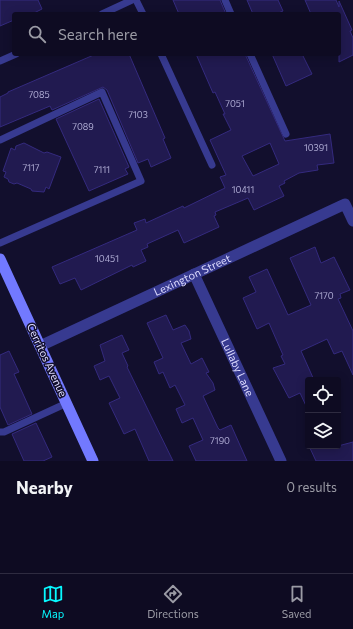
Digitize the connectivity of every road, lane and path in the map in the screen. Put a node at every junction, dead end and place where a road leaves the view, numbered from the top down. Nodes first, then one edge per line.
1 (132, 0) edge
2 (136, 0) edge
3 (225, 0) edge
4 (106, 12) edge
5 (142, 12) edge
6 (230, 12) edge
7 (12, 56) edge
8 (162, 56) edge
9 (251, 56) edge
10 (0, 61) edge
11 (286, 134) dead end
12 (0, 140) edge
13 (212, 165) dead end
14 (353, 221) edge
15 (0, 244) edge
16 (2, 266) edge
17 (194, 274) junction
18 (40, 346) junction
19 (66, 403) junction
20 (0, 432) edge
21 (92, 461) edge
22 (281, 461) edge

1 - 4 lane
2 - 5 lane
3 - 6 lane
7 - 10 lane
8 - 13 lane
9 - 11 lane
12 - 15 lane
14 - 17 street, Lexington Street
16 - 18 main road, Cerritos Avenue
17 - 18 street, Lexington Street
17 - 22 street, Lullaby Lane
18 - 19 main road, Cerritos Avenue
19 - 20 lane
19 - 21 main road, Cerritos Avenue

